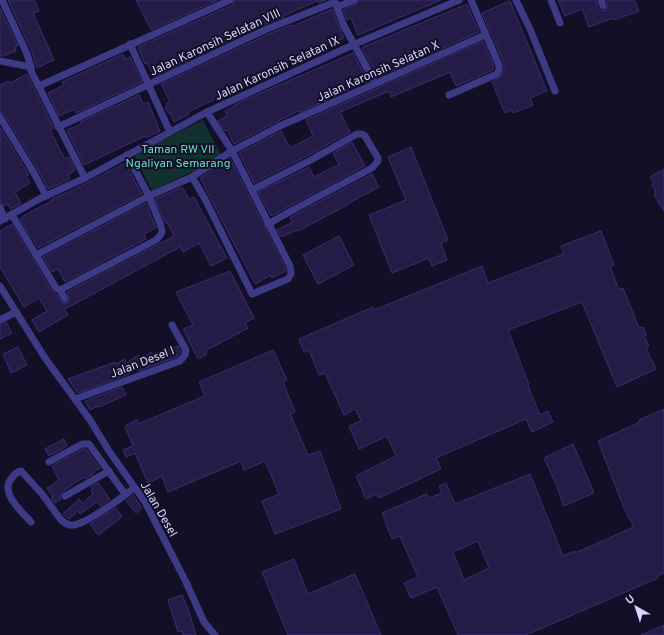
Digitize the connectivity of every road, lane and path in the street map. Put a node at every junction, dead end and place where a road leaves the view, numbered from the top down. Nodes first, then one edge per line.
1 (2, 0) edge
2 (230, 0) edge
3 (354, 0) edge
4 (459, 0) edge
5 (471, 0) edge
6 (516, 0) edge
7 (551, 0) edge
8 (336, 3) edge
9 (560, 23) dead end
10 (485, 35) junction
11 (130, 44) junction
12 (355, 44) junction
13 (0, 61) edge
14 (31, 69) junction
15 (375, 83) junction
16 (149, 85) junction
17 (39, 86) junction
18 (556, 91) dead end
19 (450, 96) dead end
20 (207, 112) junction
21 (0, 117) edge
22 (58, 127) junction
23 (170, 132) junction
24 (232, 151) junction
25 (127, 155) junction
26 (192, 176) junction
27 (85, 178) junction
28 (252, 190) junction
29 (46, 196) junction
30 (149, 196) junction
31 (0, 208) edge
32 (6, 218) edge
33 (268, 224) junction
34 (36, 255) junction
35 (0, 286) edge
36 (60, 290) junction
37 (65, 299) dead end
38 (16, 312) junction
39 (0, 320) edge
40 (172, 326) dead end
41 (75, 399) junction
42 (49, 462) dead end
43 (108, 471) junction
44 (134, 488) junction
45 (126, 494) junction
46 (65, 496) dead end
47 (31, 522) dead end
48 (216, 635) edge

1 - 14 street
2 - 11 street
3 - 8 street, Jalan Karonsih Selatan VIII
4 - 12 street, Jalan Karonsih Selatan IX
5 - 10 street
6 - 18 street
7 - 9 street
8 - 12 street
8 - 16 street, Jalan Karonsih Selatan VIII
10 - 15 street, Jalan Karonsih Selatan X
10 - 19 street
11 - 16 street
11 - 17 street
12 - 15 street
12 - 20 street, Jalan Karonsih Selatan IX
13 - 14 street
14 - 17 street
15 - 24 street, Jalan Karonsih Selatan X
16 - 22 street, Jalan Karonsih Selatan VIII
16 - 23 street
17 - 22 street
20 - 23 street, Jalan Karonsih Selatan IX
20 - 24 street
21 - 29 street
22 - 27 street
23 - 25 street, Jalan Karonsih Selatan IX
24 - 26 street, Jalan Karonsih Selatan X
24 - 28 street
25 - 27 street, Jalan Karonsih Selatan IX
25 - 30 street
26 - 30 street, Jalan Karonsih Selatan X
26 - 33 street
27 - 29 street, Jalan Karonsih Selatan IX
28 - 33 street
28 - 33 street
29 - 32 street, Jalan Karonsih Selatan IX
30 - 34 street, Jalan Karonsih Selatan X
30 - 36 street
31 - 32 street
32 - 34 street
34 - 36 street
35 - 38 street, Jalan Desel
36 - 37 street
38 - 39 street
38 - 41 street, Jalan Desel
40 - 41 street, Jalan Desel I
41 - 44 street, Jalan Desel
42 - 43 street
43 - 45 street
43 - 46 street
44 - 45 street
44 - 48 street, Jalan Desel
45 - 47 street

